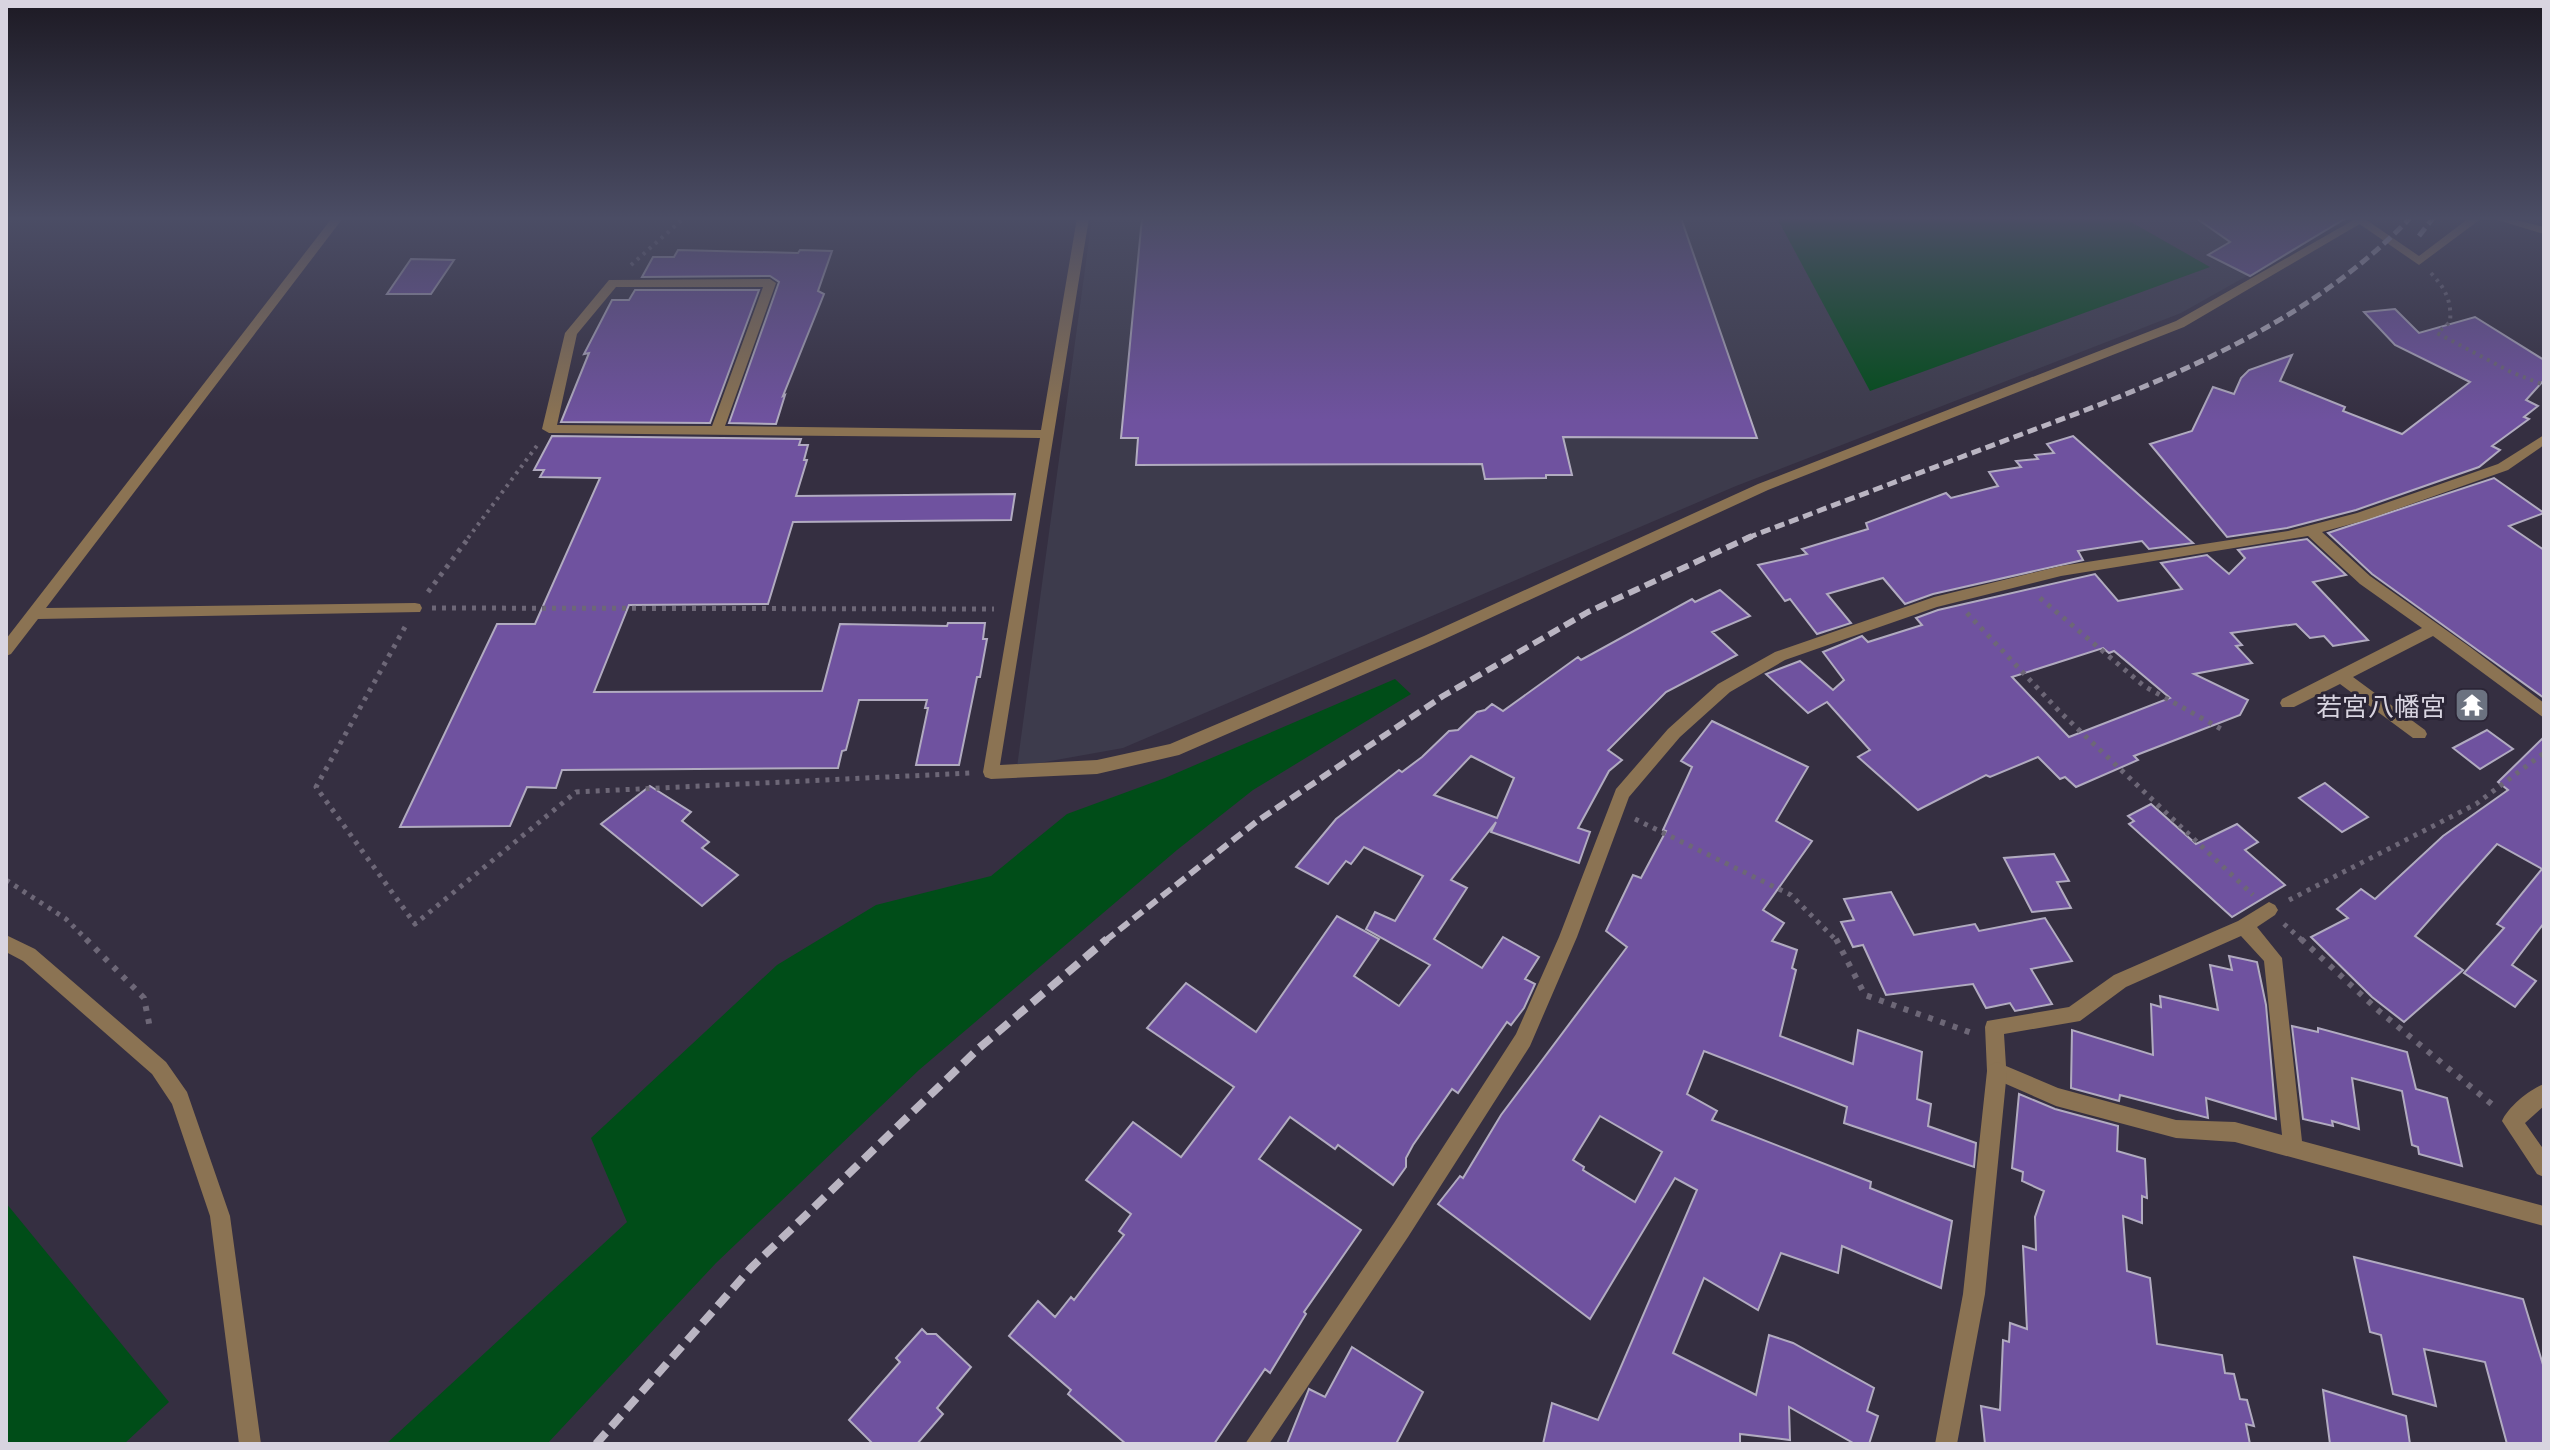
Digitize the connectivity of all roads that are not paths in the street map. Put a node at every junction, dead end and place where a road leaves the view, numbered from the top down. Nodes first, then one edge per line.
1 (285, 286) edge
2 (611, 286) edge
3 (769, 286) edge
4 (1072, 286) edge
5 (2247, 286) edge
6 (717, 430) junction
7 (1047, 434) junction
8 (2544, 439) edge
9 (2311, 530) junction
10 (415, 608) road end
11 (34, 614) junction
12 (2434, 629) junction
13 (6, 650) edge
14 (2341, 676) junction
15 (2288, 703) dead end
16 (2544, 712) edge
17 (2419, 734) dead end
18 (2269, 910) road end
19 (2244, 926) junction
20 (6, 943) edge
21 (1997, 1071) junction
22 (2544, 1093) edge
23 (2293, 1147) junction
24 (2544, 1167) edge
25 (2544, 1216) edge
26 (250, 1444) edge
27 (1256, 1444) edge
28 (1946, 1444) edge

1 - 11 street
2 - 6 street
3 - 6 street
4 - 7 street
5 - 7 street
6 - 7 street
8 - 9 street
9 - 12 street
9 - 27 street
10 - 11 street
11 - 13 street
12 - 14 street
12 - 16 street
14 - 15 street
14 - 17 street
18 - 19 street
19 - 21 street
19 - 23 street
20 - 26 street
21 - 23 street
21 - 28 street
22 - 24 street
23 - 25 street

